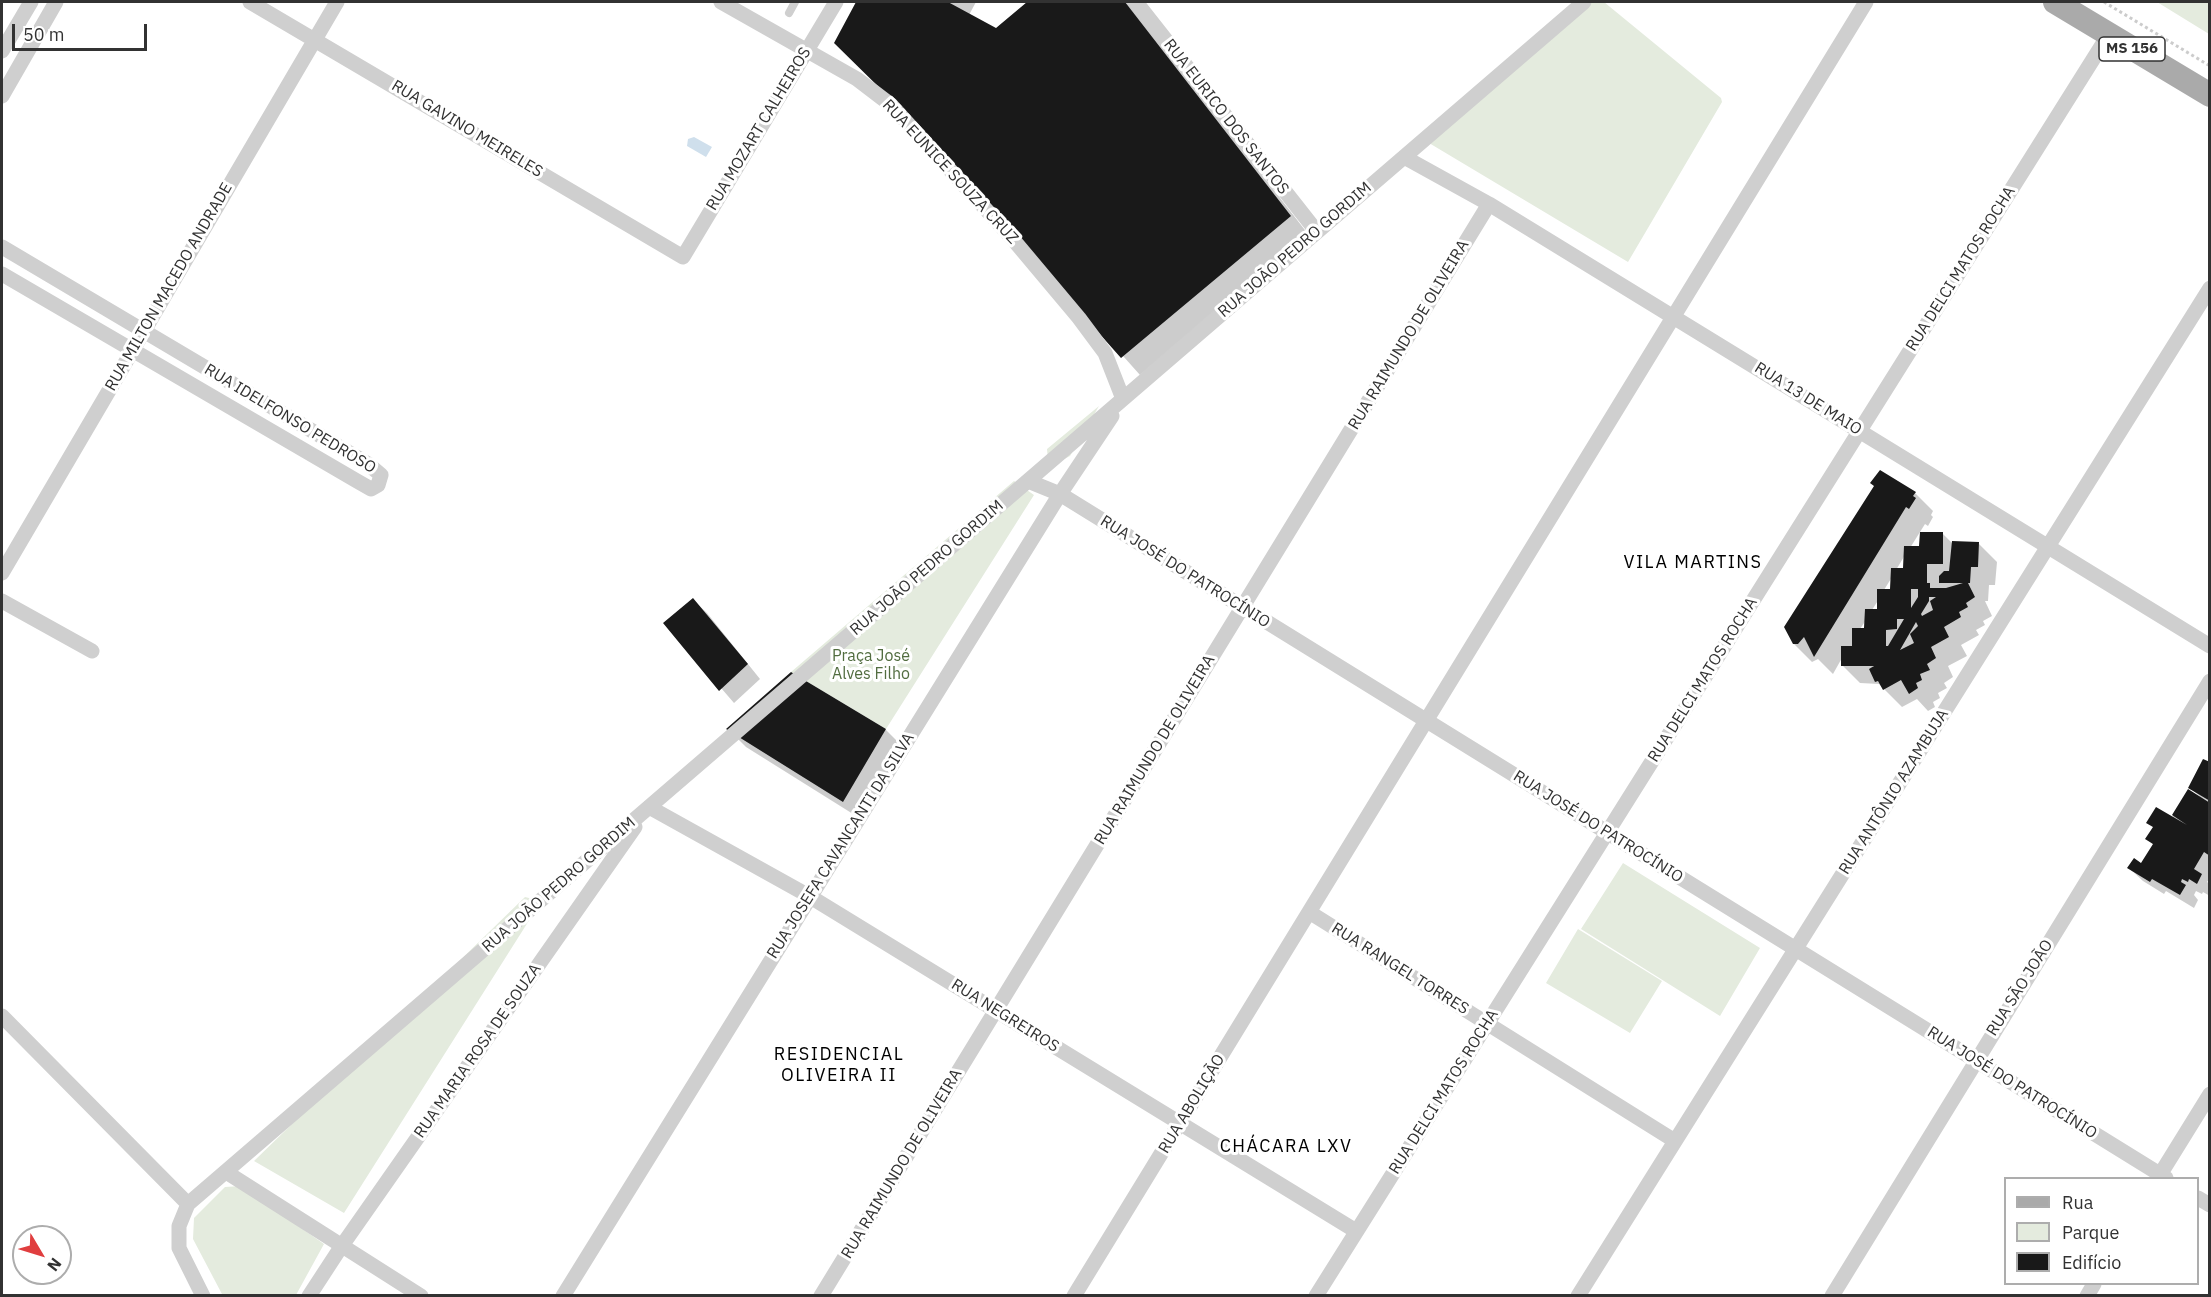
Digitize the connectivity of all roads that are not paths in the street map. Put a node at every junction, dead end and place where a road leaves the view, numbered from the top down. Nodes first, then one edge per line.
1 (31, 2) edge
2 (56, 2) edge
3 (250, 2) edge
4 (337, 2) edge
5 (721, 2) edge
6 (795, 2) edge
7 (836, 2) edge
8 (1136, 2) edge
9 (1584, 2) edge
10 (1866, 2) edge
11 (2055, 2) edge
12 (789, 13) dead end
13 (2109, 34) junction
14 (315, 40) junction
15 (807, 50) junction
16 (2, 51) edge
17 (2210, 95) edge
18 (2, 96) edge
19 (1404, 157) junction
20 (1489, 204) junction
21 (1317, 232) junction
22 (2, 247) edge
23 (683, 257) joint
24 (2, 274) edge
25 (2210, 288) edge
26 (1673, 317) junction
27 (144, 331) junction
28 (132, 351) junction
29 (1123, 399) junction
30 (1859, 431) junction
31 (1028, 481) junction
32 (1060, 494) junction
33 (2047, 546) junction
34 (2, 573) edge
35 (2, 601) edge
36 (1242, 607) junction
37 (2210, 646) edge
38 (92, 651) dead end
39 (2210, 681) edge
40 (1426, 721) junction
41 (649, 807) junction
42 (1607, 832) junction
43 (809, 896) junction
44 (1309, 912) junction
45 (1795, 949) junction
46 (996, 1010) junction
47 (2, 1016) edge
48 (1487, 1023) junction
49 (1976, 1061) junction
50 (2210, 1094) edge
51 (1180, 1123) junction
52 (1675, 1141) junction
53 (226, 1172) junction
54 (2161, 1177) edge
55 (188, 1204) junction
56 (1356, 1232) junction
57 (341, 1246) junction
58 (204, 1296) edge
59 (309, 1296) edge
60 (421, 1296) edge
61 (563, 1296) edge
62 (821, 1296) edge
63 (1074, 1296) edge
64 (1316, 1296) edge
65 (1578, 1296) edge
66 (1832, 1296) edge

1 - 16 street
2 - 18 street
3 - 14 street, RUA GAVINO MEIRELES
4 - 14 street, RUA MILTON MACEDO ANDRADE
5 - 15 street, RUA EUNICE SOUZA CRUZ
6 - 12 lane
7 - 15 street, RUA MOZART CALHEIROS
8 - 21 street, RUA EURICO DOS SANTOS
9 - 19 street, RUA JOÃO PEDRO GORDIM
10 - 26 street, RUA ABOLIÇÃO
11 - 13 main road, MS 156
13 - 17 main road, MS 156
13 - 30 street, RUA DELCI MATOS ROCHA
14 - 23 street, RUA GAVINO MEIRELES
14 - 27 street, RUA MILTON MACEDO ANDRADE
15 - 23 street, RUA MOZART CALHEIROS
15 - 29 street, RUA EUNICE SOUZA CRUZ
19 - 20 street, RUA 13 DE MAIO
19 - 21 street, RUA JOÃO PEDRO GORDIM
20 - 26 street, RUA 13 DE MAIO
20 - 36 street, RUA RAIMUNDO DE OLIVEIRA
21 - 29 street, RUA JOÃO PEDRO GORDIM
22 - 27 street, RUA IDELFONSO PEDROSO
24 - 28 street, RUA IDELFONSO PEDROSO
25 - 33 street, RUA ANTÔNIO AZAMBUJA
26 - 30 street, RUA 13 DE MAIO
26 - 40 street, RUA ABOLIÇÃO
27 - 28 street, RUA MILTON MACEDO ANDRADE
27 - 28 street, RUA IDELFONSO PEDROSO
28 - 34 street, RUA MILTON MACEDO ANDRADE
29 - 31 street, RUA JOÃO PEDRO GORDIM
29 - 32 street, RUA JOSEFA CAVANCANTI DA SILVA
30 - 33 street, RUA 13 DE MAIO
30 - 42 street, RUA DELCI MATOS ROCHA
31 - 32 street, RUA JOSÉ DO PATROCÍNIO
31 - 41 street, RUA JOÃO PEDRO GORDIM
32 - 36 street, RUA JOSÉ DO PATROCÍNIO
32 - 43 street, RUA JOSEFA CAVANCANTI DA SILVA
33 - 37 street, RUA 13 DE MAIO
33 - 45 street, RUA ANTÔNIO AZAMBUJA
35 - 38 street
36 - 40 street, RUA JOSÉ DO PATROCÍNIO
36 - 46 street, RUA RAIMUNDO DE OLIVEIRA
39 - 49 street, RUA SÃO JOÃO
40 - 42 street, RUA JOSÉ DO PATROCÍNIO
40 - 44 street, RUA ABOLIÇÃO
41 - 43 street, RUA NEGREIROS
41 - 53 street, RUA JOÃO PEDRO GORDIM
41 - 57 street, RUA MARIA ROSA DE SOUZA
42 - 45 street, RUA JOSÉ DO PATROCÍNIO
42 - 48 street, RUA DELCI MATOS ROCHA
43 - 46 street, RUA NEGREIROS
43 - 61 street, RUA JOSEFA CAVANCANTI DA SILVA
44 - 48 street, RUA RANGEL TORRES
44 - 51 street, RUA ABOLIÇÃO
45 - 49 street, RUA JOSÉ DO PATROCÍNIO
45 - 52 street, RUA ANTÔNIO AZAMBUJA
46 - 51 street, RUA NEGREIROS
46 - 62 street, RUA RAIMUNDO DE OLIVEIRA
47 - 55 street
48 - 52 street, RUA RANGEL TORRES
48 - 56 street, RUA DELCI MATOS ROCHA
49 - 54 street, RUA JOSÉ DO PATROCÍNIO
49 - 66 street, RUA SÃO JOÃO
50 - 54 street
51 - 56 street, RUA NEGREIROS
51 - 63 street, RUA ABOLIÇÃO
52 - 65 street, RUA ANTÔNIO AZAMBUJA
53 - 55 street, RUA JOÃO PEDRO GORDIM
53 - 57 street
55 - 58 street
56 - 64 street, RUA DELCI MATOS ROCHA
57 - 59 street, RUA MARIA ROSA DE SOUZA
57 - 60 street

